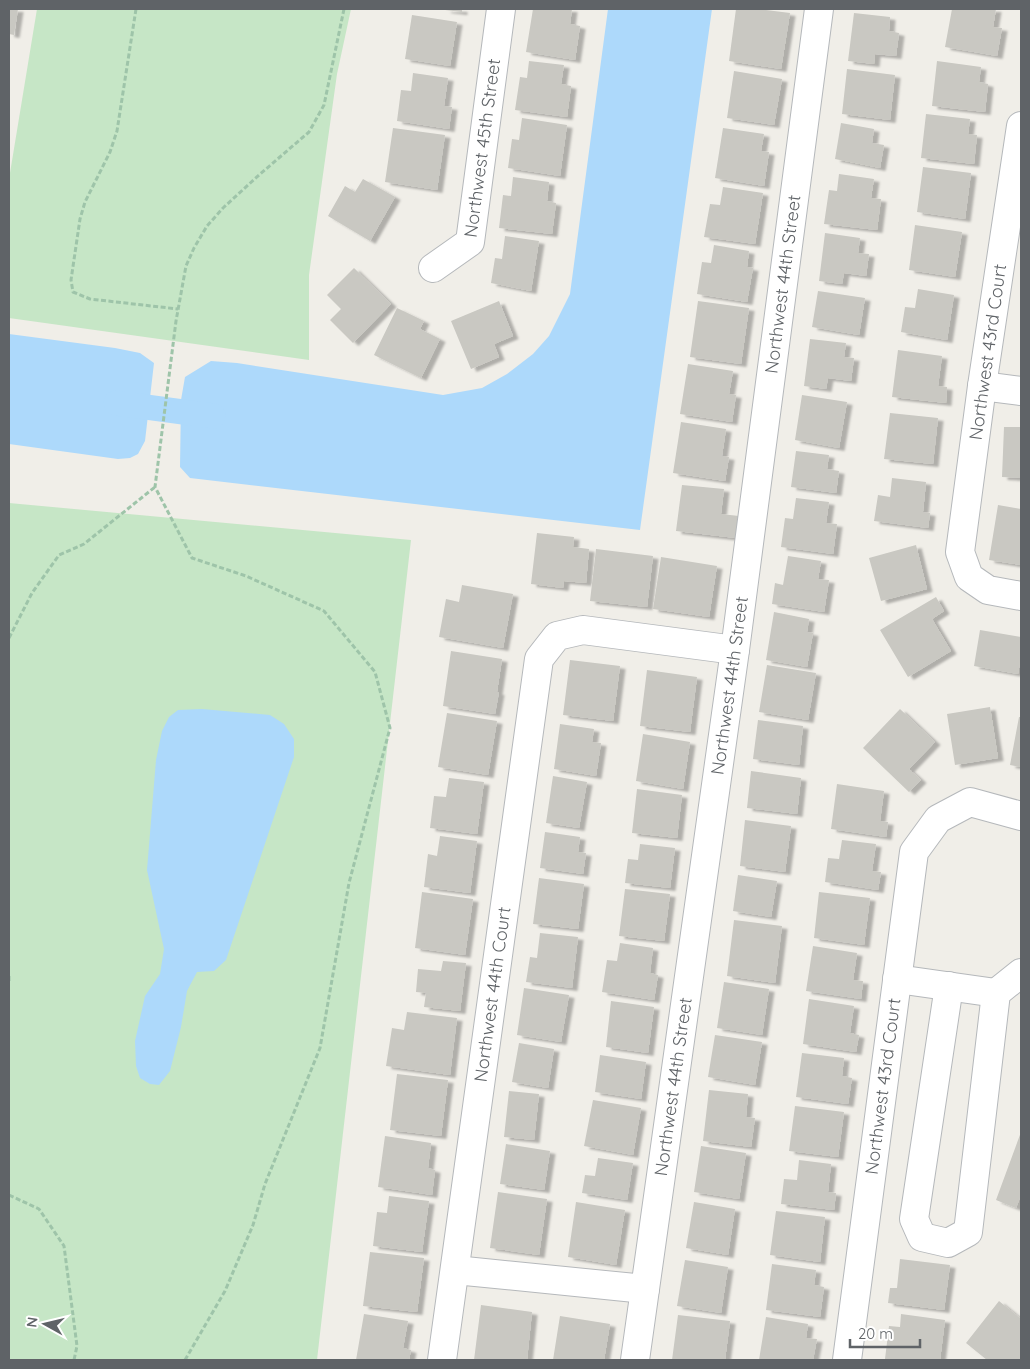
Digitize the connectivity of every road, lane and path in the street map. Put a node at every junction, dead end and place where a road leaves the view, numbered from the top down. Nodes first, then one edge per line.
1 (136, 9) edge
2 (344, 9) edge
3 (501, 9) edge
4 (820, 9) edge
5 (1021, 126) edge
6 (433, 268) dead end
7 (178, 310) junction
8 (982, 386) junction
9 (1021, 391) edge
10 (155, 488) junction
11 (1021, 596) edge
12 (9, 638) edge
13 (736, 650) junction
14 (1021, 816) edge
15 (1021, 973) edge
16 (9, 976) edge
17 (897, 979) junction
18 (9, 983) edge
19 (949, 986) junction
20 (996, 993) junction
21 (9, 1195) edge
22 (455, 1270) junction
23 (645, 1289) junction
24 (74, 1360) edge
25 (186, 1360) edge
26 (442, 1360) edge
27 (635, 1360) edge
28 (847, 1360) edge

1 - 7 path
2 - 7 path
3 - 6 street, Northwest 45th Street
4 - 13 street, Northwest 44th Street
5 - 8 street, Northwest 43rd Court
7 - 10 path
8 - 9 street
8 - 11 street, Northwest 43rd Court
10 - 12 path
10 - 25 path
13 - 22 street, Northwest 44th Court
13 - 23 street, Northwest 44th Street
14 - 17 street, Northwest 43rd Court
15 - 20 street
16 - 18 path
17 - 19 street
17 - 28 street, Northwest 43rd Court
19 - 20 street
19 - 20 street
21 - 24 path
22 - 23 street
22 - 26 street, Northwest 44th Court
23 - 27 street, Northwest 44th Street

